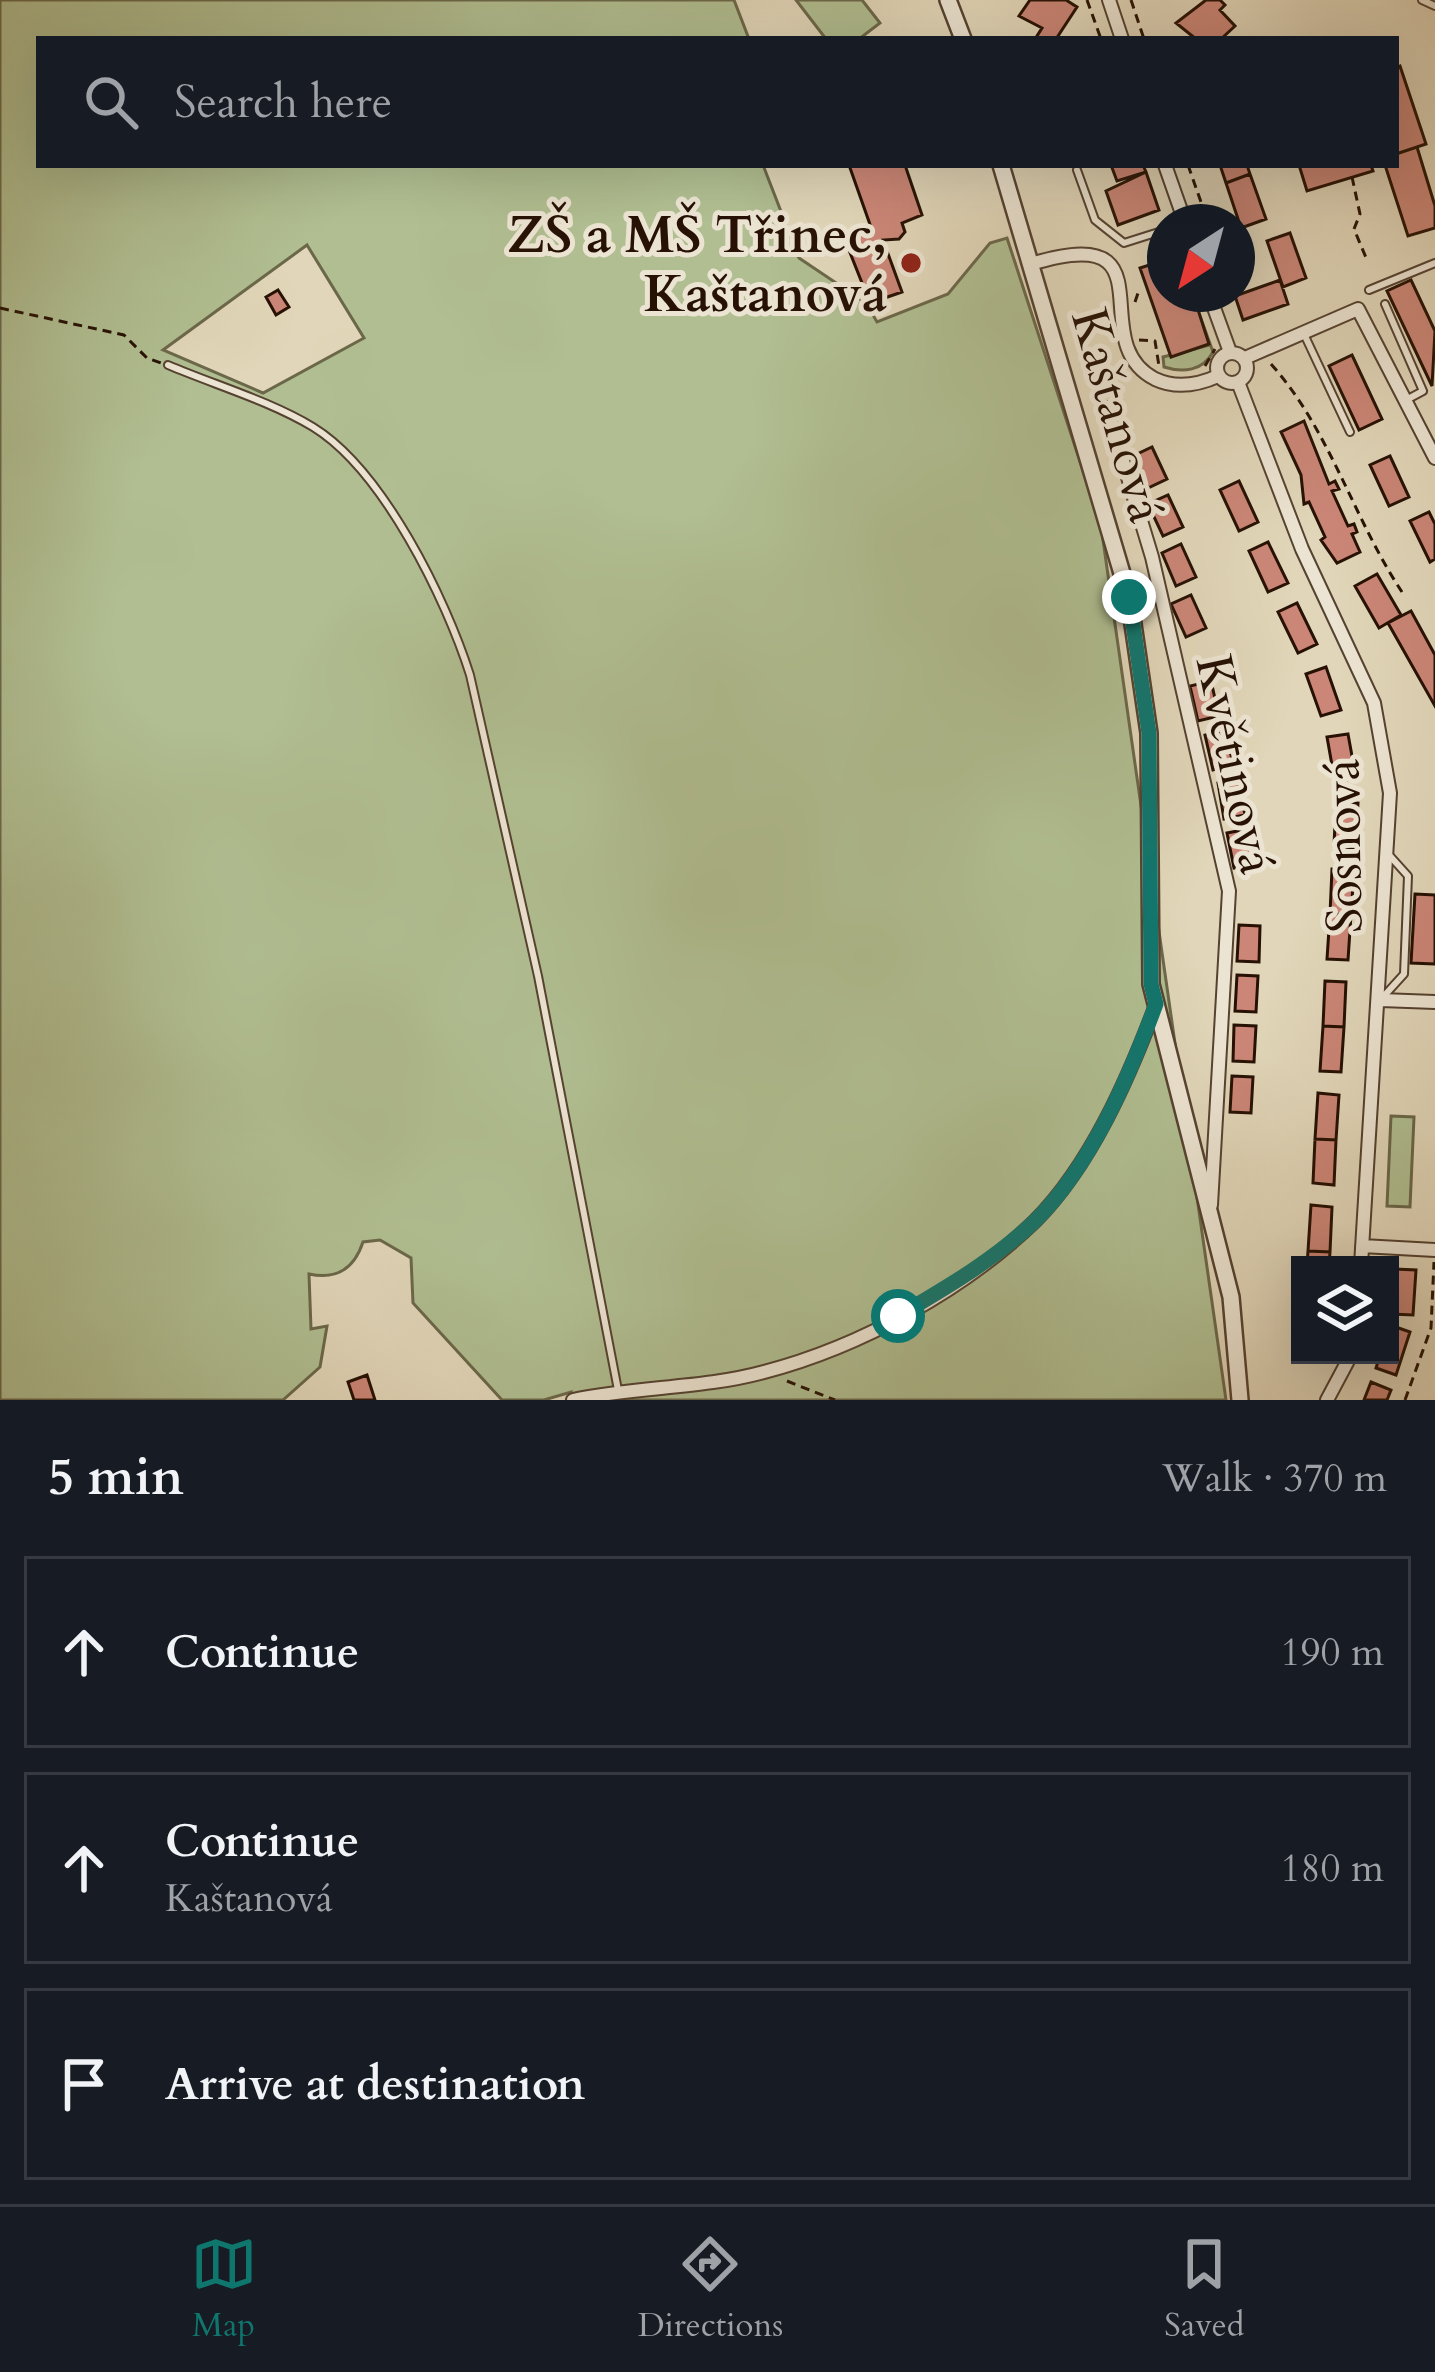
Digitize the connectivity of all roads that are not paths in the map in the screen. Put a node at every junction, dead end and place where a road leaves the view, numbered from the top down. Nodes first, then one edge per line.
1 (948, 0) edge
2 (1108, 0) edge
3 (1422, 0) edge
4 (1435, 6) edge
5 (962, 36) edge
6 (1121, 36) edge
7 (1002, 168) edge
8 (1166, 168) edge
9 (1077, 170) dead end
10 (1179, 204) edge
11 (1147, 236) edge
12 (1435, 263) edge
13 (1031, 264) junction
14 (1369, 290) dead end
15 (1384, 304) dead end
16 (1216, 312) edge
17 (1304, 334) junction
18 (1230, 352) junction
19 (1252, 361) junction
20 (168, 365) road end
21 (1218, 376) junction
22 (1238, 382) junction
23 (1405, 400) junction
24 (1106, 408) dead end
25 (1350, 431) dead end
26 (1435, 458) edge
27 (1388, 854) junction
28 (1382, 1000) junction
29 (1435, 1002) edge
30 (1156, 1004) junction
31 (1211, 1218) junction
32 (1362, 1246) junction
33 (1435, 1250) edge
34 (1361, 1256) edge
35 (1346, 1364) edge
36 (618, 1390) junction
37 (573, 1400) edge
38 (1240, 1400) edge
39 (1327, 1400) edge

1 - 5 street
2 - 6 street
3 - 4 lane
7 - 13 street, Kaštanová
8 - 10 street
9 - 11 lane
12 - 14 lane
13 - 21 street
13 - 30 street, Kaštanová
15 - 23 lane
16 - 18 street
17 - 19 street
17 - 23 street
17 - 25 lane
18 - 19 street
18 - 21 street
19 - 22 street
20 - 36 lane
21 - 22 street
22 - 27 street, Sosnová
23 - 26 street
24 - 31 street, Květinová
27 - 28 street, Sosnová
27 - 28 lane
28 - 29 street
28 - 32 street, Sosnová
30 - 31 street, Kaštanová
30 - 36 street
31 - 38 street, Kaštanová
32 - 33 street
32 - 34 street, Sosnová
35 - 39 street
36 - 37 street

